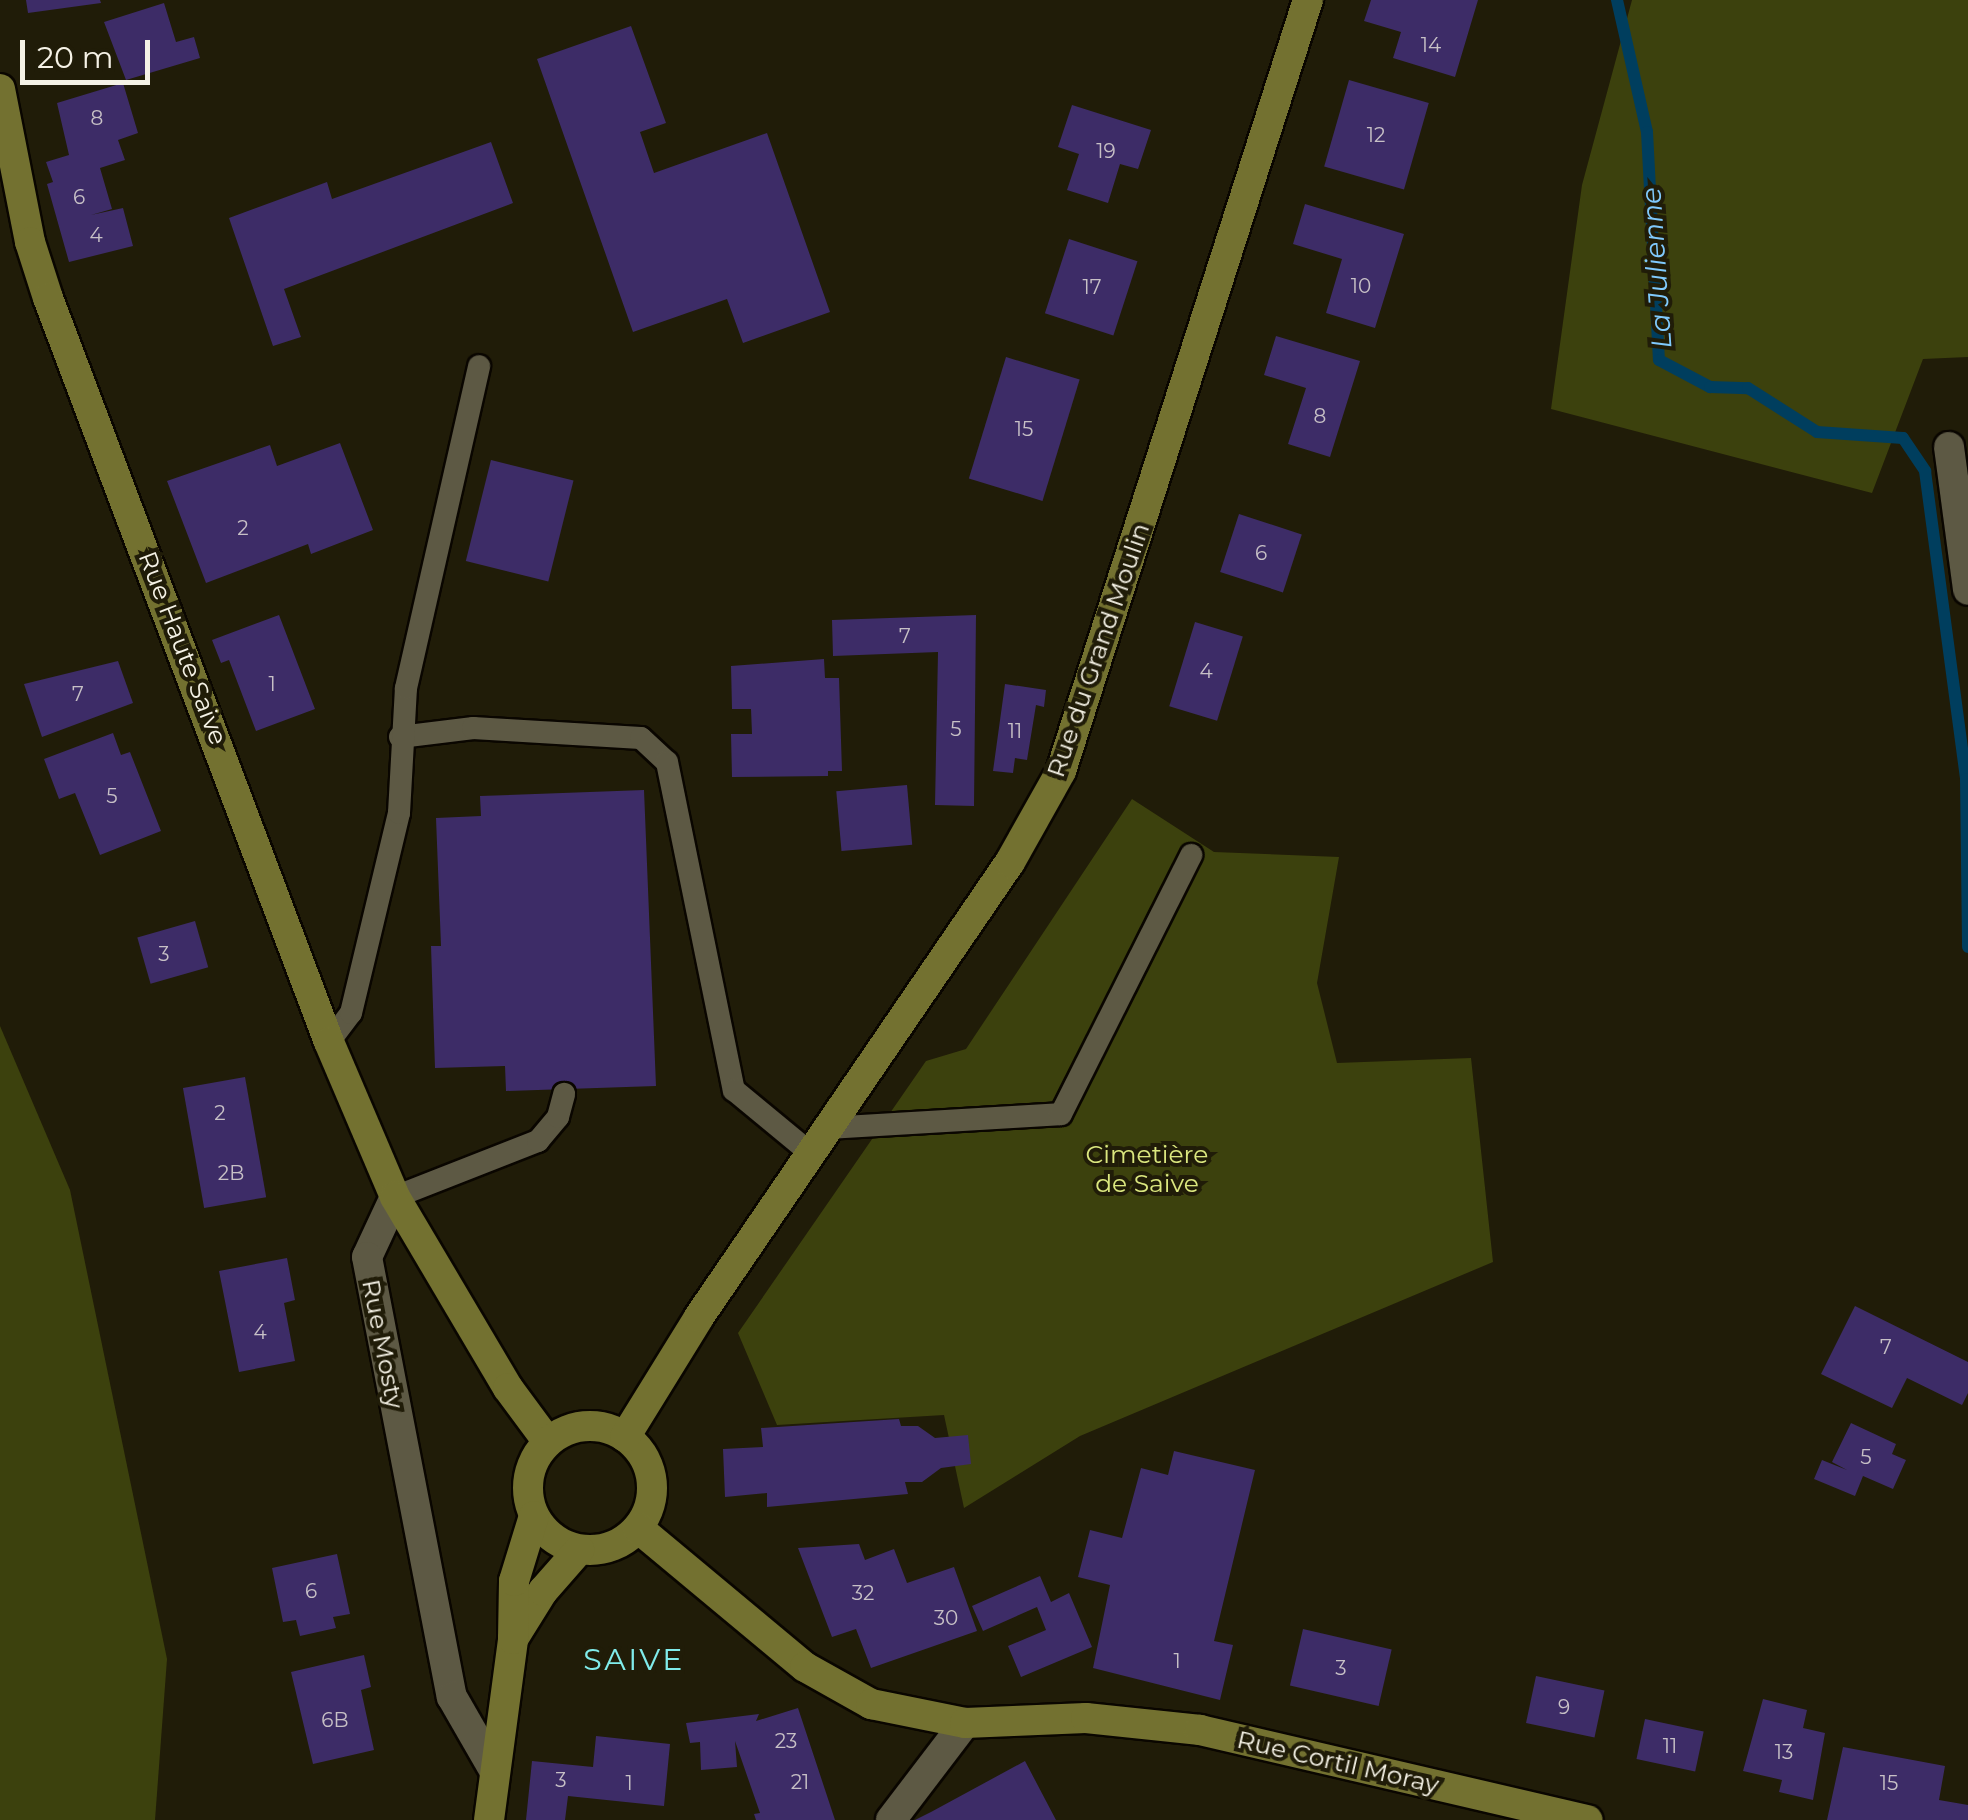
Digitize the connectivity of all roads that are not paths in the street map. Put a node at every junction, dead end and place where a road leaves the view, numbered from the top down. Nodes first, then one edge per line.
1 (1308, 0) edge
2 (0, 90) edge
3 (479, 366) dead end
4 (1949, 447) dead end
5 (1968, 590) edge
6 (400, 737) junction
7 (1191, 855) dead end
8 (329, 1042) junction
9 (564, 1094) dead end
10 (818, 1140) junction
11 (395, 1197) junction
12 (625, 1437) junction
13 (548, 1442) junction
14 (534, 1516) junction
15 (638, 1528) junction
16 (579, 1550) junction
17 (514, 1639) junction
18 (965, 1723) junction
19 (494, 1770) junction
20 (489, 1820) edge
21 (891, 1820) edge
22 (1588, 1820) edge

1 - 10 street, Rue du Grand Moulin
2 - 8 street, Rue Haute Saive
3 - 6 lane
4 - 5 street
6 - 8 lane
6 - 10 lane
7 - 10 lane
8 - 11 street, Rue Haute Saive
9 - 11 lane
10 - 12 street, Rue du Grand Moulin
11 - 13 street
11 - 19 street, Rue Mosty
12 - 13 street
12 - 15 street
13 - 14 street
14 - 16 street
14 - 17 street
15 - 16 street
15 - 18 street
16 - 17 street
17 - 19 street
18 - 21 street
18 - 22 street, Rue Cortil Moray
19 - 20 street

